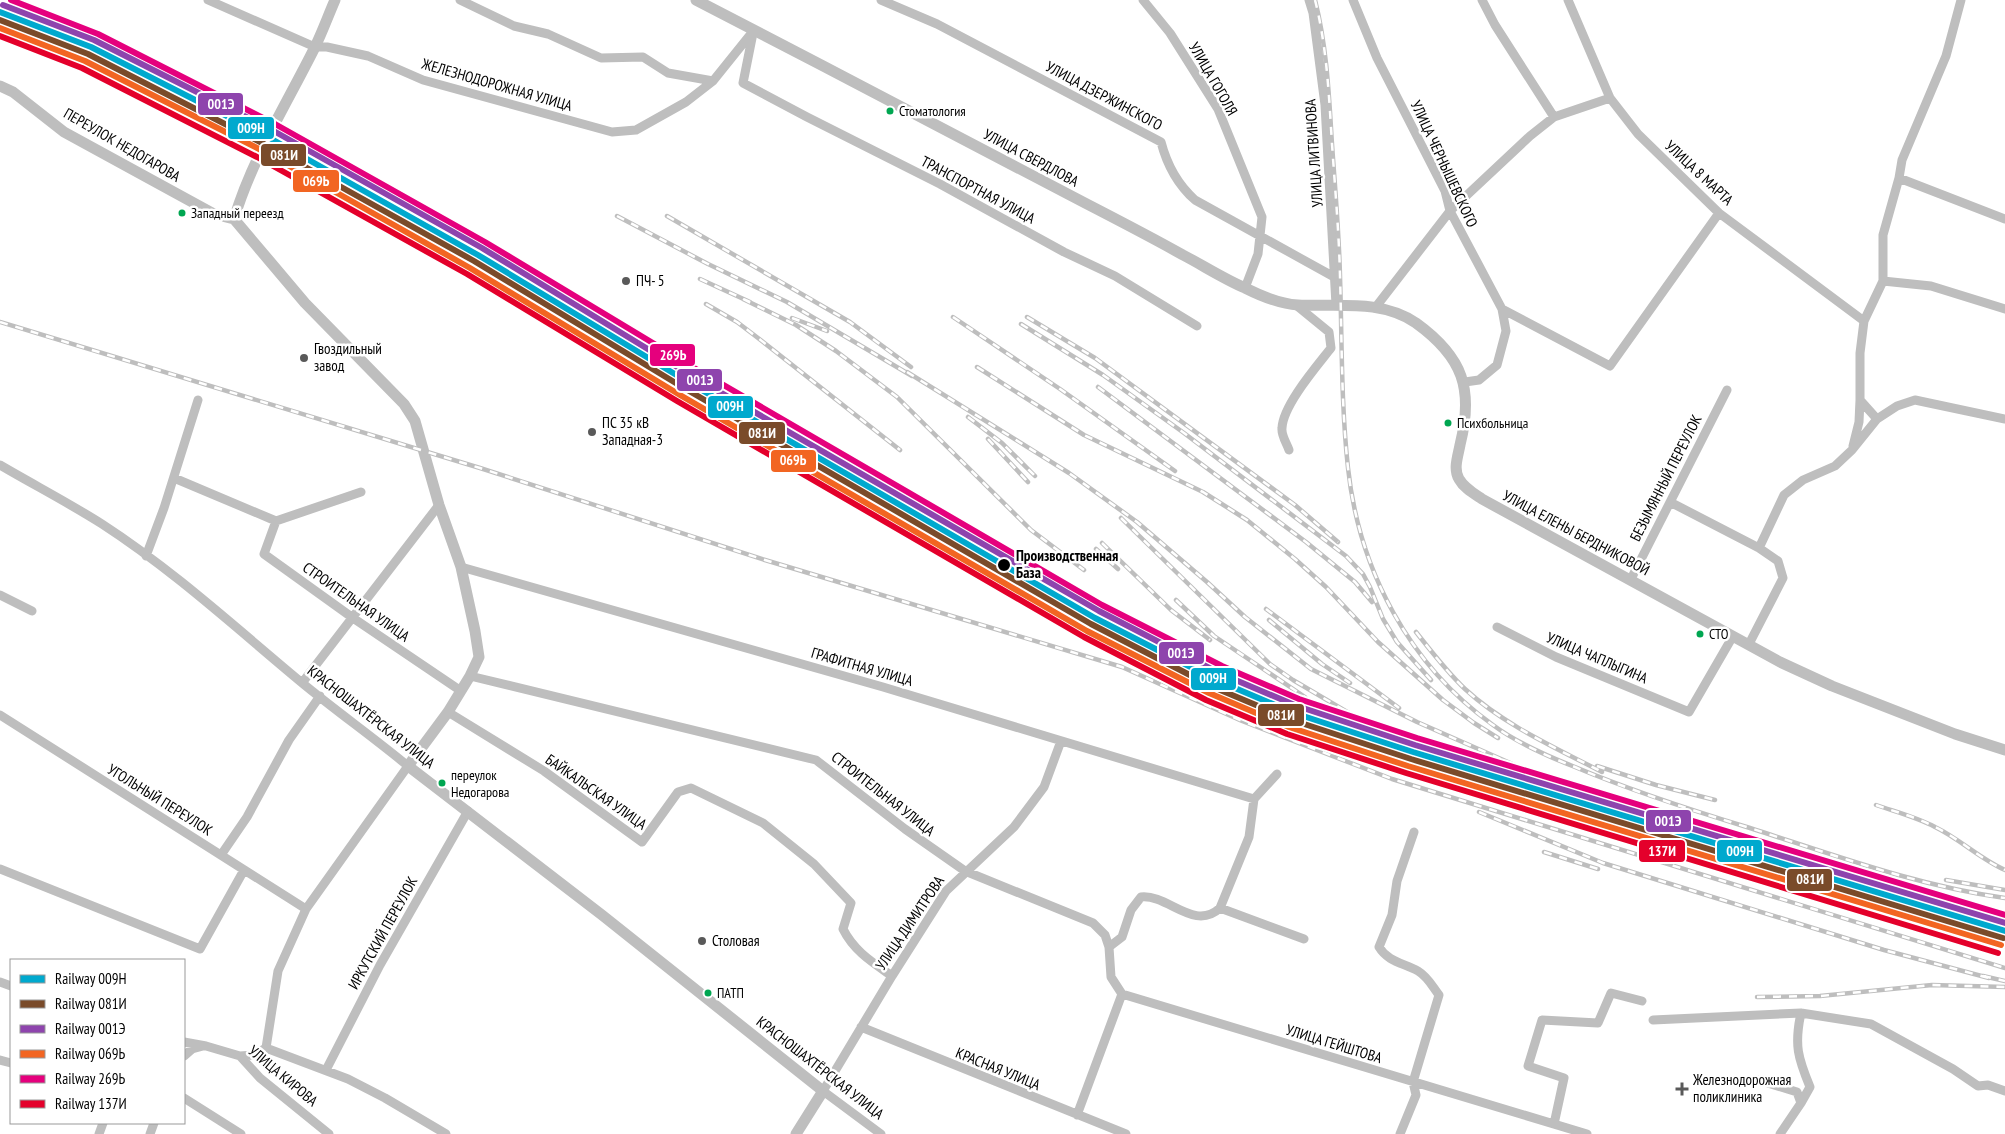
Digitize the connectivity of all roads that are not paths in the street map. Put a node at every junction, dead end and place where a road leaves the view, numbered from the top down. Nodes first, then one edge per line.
1 (208, 0) edge
2 (335, 0) edge
3 (460, 0) edge
4 (696, 0) edge
5 (881, 0) edge
6 (1143, 0) edge
7 (1309, 0) edge
8 (1353, 0) edge
9 (1482, 0) edge
10 (1568, 0) edge
11 (1961, 0) edge
12 (754, 30) junction
13 (315, 47) junction
14 (713, 81) junction
15 (0, 86) edge
16 (1610, 98) junction
17 (1554, 117) junction
18 (1899, 178) junction
19 (1450, 211) junction
20 (1720, 213) junction
21 (234, 219) junction
22 (2005, 219) edge
23 (1260, 237) junction
24 (1336, 278) junction
25 (1883, 281) junction
26 (1245, 288) junction
27 (1336, 304) junction
28 (1296, 305) junction
29 (1375, 308) junction
30 (2005, 309) edge
31 (1502, 310) junction
32 (1864, 321) junction
33 (1197, 326) dead end
34 (1464, 382) junction
35 (1727, 390) dead end
36 (198, 400) dead end
37 (1860, 400) junction
38 (1877, 419) junction
39 (2005, 419) edge
40 (1289, 450) dead end
41 (1852, 450) junction
42 (0, 465) edge
43 (174, 478) junction
44 (361, 492) dead end
45 (1670, 502) junction
46 (439, 505) junction
47 (276, 521) junction
48 (1759, 548) junction
49 (146, 556) junction
50 (460, 568) junction
51 (1631, 580) junction
52 (0, 595) edge
53 (32, 611) dead end
54 (353, 618) junction
55 (1497, 627) dead end
56 (1733, 636) junction
57 (1749, 644) junction
58 (470, 676) junction
59 (302, 683) junction
60 (461, 691) junction
61 (320, 696) junction
62 (448, 712) junction
63 (0, 715) edge
64 (1061, 741) junction
65 (2005, 750) edge
66 (408, 766) junction
67 (1277, 774) dead end
68 (1254, 799) junction
69 (468, 811) junction
70 (1414, 832) dead end
71 (221, 855) junction
72 (0, 868) edge
73 (244, 870) junction
74 (965, 872) junction
75 (1220, 908) junction
76 (306, 909) junction
77 (1304, 939) dead end
78 (1110, 947) junction
79 (892, 976) junction
80 (1122, 994) junction
81 (1642, 1001) dead end
82 (1801, 1013) junction
83 (1652, 1020) dead end
84 (860, 1027) junction
85 (185, 1042) edge
86 (206, 1046) junction
87 (266, 1048) junction
88 (185, 1055) edge
89 (240, 1056) junction
90 (326, 1070) junction
91 (1758, 1080) dead end
92 (1413, 1082) junction
93 (823, 1091) junction
94 (2005, 1091) edge
95 (185, 1099) edge
96 (1801, 1103) junction
97 (1077, 1115) junction
98 (1554, 1124) junction
99 (241, 1134) edge
100 (329, 1134) edge
101 (446, 1134) edge
102 (796, 1134) edge
103 (881, 1134) edge
104 (1126, 1134) edge
105 (1400, 1134) edge
106 (1587, 1134) edge
107 (1780, 1134) edge

1 - 13 street, ЖЕЛЕЗНОДОРОЖНАЯ УЛИЦА
2 - 13 street
3 - 14 street
4 - 12 street, УЛИЦА СВЕРДЛОВА
5 - 23 street, УЛИЦА ДЗЕРЖИНСКОГО
6 - 23 street, УЛИЦА ГОГОЛЯ
7 - 24 street, УЛИЦА ЛИТВИНОВА
8 - 19 street, УЛИЦА ЧЕРНЫШЕВСКОГО
9 - 17 street
10 - 16 street, УЛИЦА 8 МАРТА
11 - 18 street
12 - 14 street, ЖЕЛЕЗНОДОРОЖНАЯ УЛИЦА
12 - 26 street, УЛИЦА СВЕРДЛОВА
12 - 33 street, ТРАНСПОРТНАЯ УЛИЦА
13 - 14 street, ЖЕЛЕЗНОДОРОЖНАЯ УЛИЦА
13 - 21 street
15 - 21 street, ПЕРЕУЛОК НЕДОГАРОВА
16 - 17 street
16 - 20 street, УЛИЦА 8 МАРТА
17 - 19 street
18 - 22 street
18 - 25 street
19 - 29 street
19 - 31 street, УЛИЦА ЧЕРНЫШЕВСКОГО
20 - 31 street
20 - 32 street, УЛИЦА 8 МАРТА
21 - 46 street
23 - 24 street, УЛИЦА ДЗЕРЖИНСКОГО
23 - 26 street, УЛИЦА ГОГОЛЯ
24 - 27 street, УЛИЦА ЛИТВИНОВА
25 - 30 street
25 - 32 street
26 - 28 street, УЛИЦА ЕЛЕНЫ БЕРДНИКОВОЙ
27 - 28 street, УЛИЦА ЕЛЕНЫ БЕРДНИКОВОЙ
27 - 29 street, УЛИЦА ЕЛЕНЫ БЕРДНИКОВОЙ
28 - 40 street
29 - 34 street, УЛИЦА ЕЛЕНЫ БЕРДНИКОВОЙ
31 - 34 street, УЛИЦА ЧЕРНЫШЕВСКОГО
32 - 37 street
34 - 51 street, УЛИЦА ЕЛЕНЫ БЕРДНИКОВОЙ
35 - 45 street, БЕЗЫМЯННЫЙ ПЕРЕУЛОК
36 - 43 street
37 - 38 street
37 - 41 street
38 - 39 street
38 - 41 street
41 - 48 street
42 - 49 street, КРАСНОШАХТЁРСКАЯ УЛИЦА
43 - 47 street
43 - 49 street
44 - 47 street
45 - 48 street
45 - 51 street, БЕЗЫМЯННЫЙ ПЕРЕУЛОК
46 - 50 street
46 - 54 street
47 - 54 street, СТРОИТЕЛЬНАЯ УЛИЦА
48 - 57 street
49 - 59 street, КРАСНОШАХТЁРСКАЯ УЛИЦА
50 - 58 street
50 - 64 street, ГРАФИТНАЯ УЛИЦА
51 - 56 street, УЛИЦА ЕЛЕНЫ БЕРДНИКОВОЙ
52 - 53 street
54 - 59 street
54 - 60 street, СТРОИТЕЛЬНАЯ УЛИЦА
55 - 56 street, УЛИЦА ЧАПЛЫГИНА
56 - 57 street, УЛИЦА ЕЛЕНЫ БЕРДНИКОВОЙ
57 - 65 street, УЛИЦА ЕЛЕНЫ БЕРДНИКОВОЙ
58 - 60 street
58 - 74 street, СТРОИТЕЛЬНАЯ УЛИЦА
59 - 61 street, КРАСНОШАХТЁРСКАЯ УЛИЦА
60 - 62 street
61 - 66 street, КРАСНОШАХТЁРСКАЯ УЛИЦА
61 - 71 street
62 - 66 street
62 - 79 street, БАЙКАЛЬСКАЯ УЛИЦА
63 - 71 street, УГОЛЬНЫЙ ПЕРЕУЛОК
64 - 68 street, ГРАФИТНАЯ УЛИЦА
64 - 74 street, УЛИЦА ДИМИТРОВА
66 - 69 street, КРАСНОШАХТЁРСКАЯ УЛИЦА
66 - 76 street
67 - 68 street
68 - 75 street
69 - 90 street, ИРКУТСКИЙ ПЕРЕУЛОК
69 - 93 street, КРАСНОШАХТЁРСКАЯ УЛИЦА
70 - 92 street
71 - 73 street, УГОЛЬНЫЙ ПЕРЕУЛОК
72 - 73 street
73 - 76 street, УГОЛЬНЫЙ ПЕРЕУЛОК
74 - 78 street, СТРОИТЕЛЬНАЯ УЛИЦА
74 - 79 street, УЛИЦА ДИМИТРОВА
75 - 77 street
75 - 78 street
76 - 87 street
78 - 80 street
79 - 84 street, УЛИЦА ДИМИТРОВА
80 - 92 street, УЛИЦА ГЕЙШТОВА
80 - 97 street
81 - 98 street
82 - 83 street
82 - 94 street
82 - 96 street
84 - 93 street, УЛИЦА ДИМИТРОВА
84 - 97 street, КРАСНАЯ УЛИЦА
85 - 86 street, УЛИЦА КИРОВА
86 - 88 street
86 - 89 street, УЛИЦА КИРОВА
87 - 89 street
87 - 90 street
89 - 100 street, УЛИЦА КИРОВА
90 - 101 street
91 - 96 street
92 - 98 street, УЛИЦА ГЕЙШТОВА
92 - 105 street
93 - 102 street, УЛИЦА ДИМИТРОВА
93 - 103 street, КРАСНОШАХТЁРСКАЯ УЛИЦА
95 - 99 street
96 - 107 street
97 - 104 street, КРАСНАЯ УЛИЦА
98 - 106 street, УЛИЦА ГЕЙШТОВА

